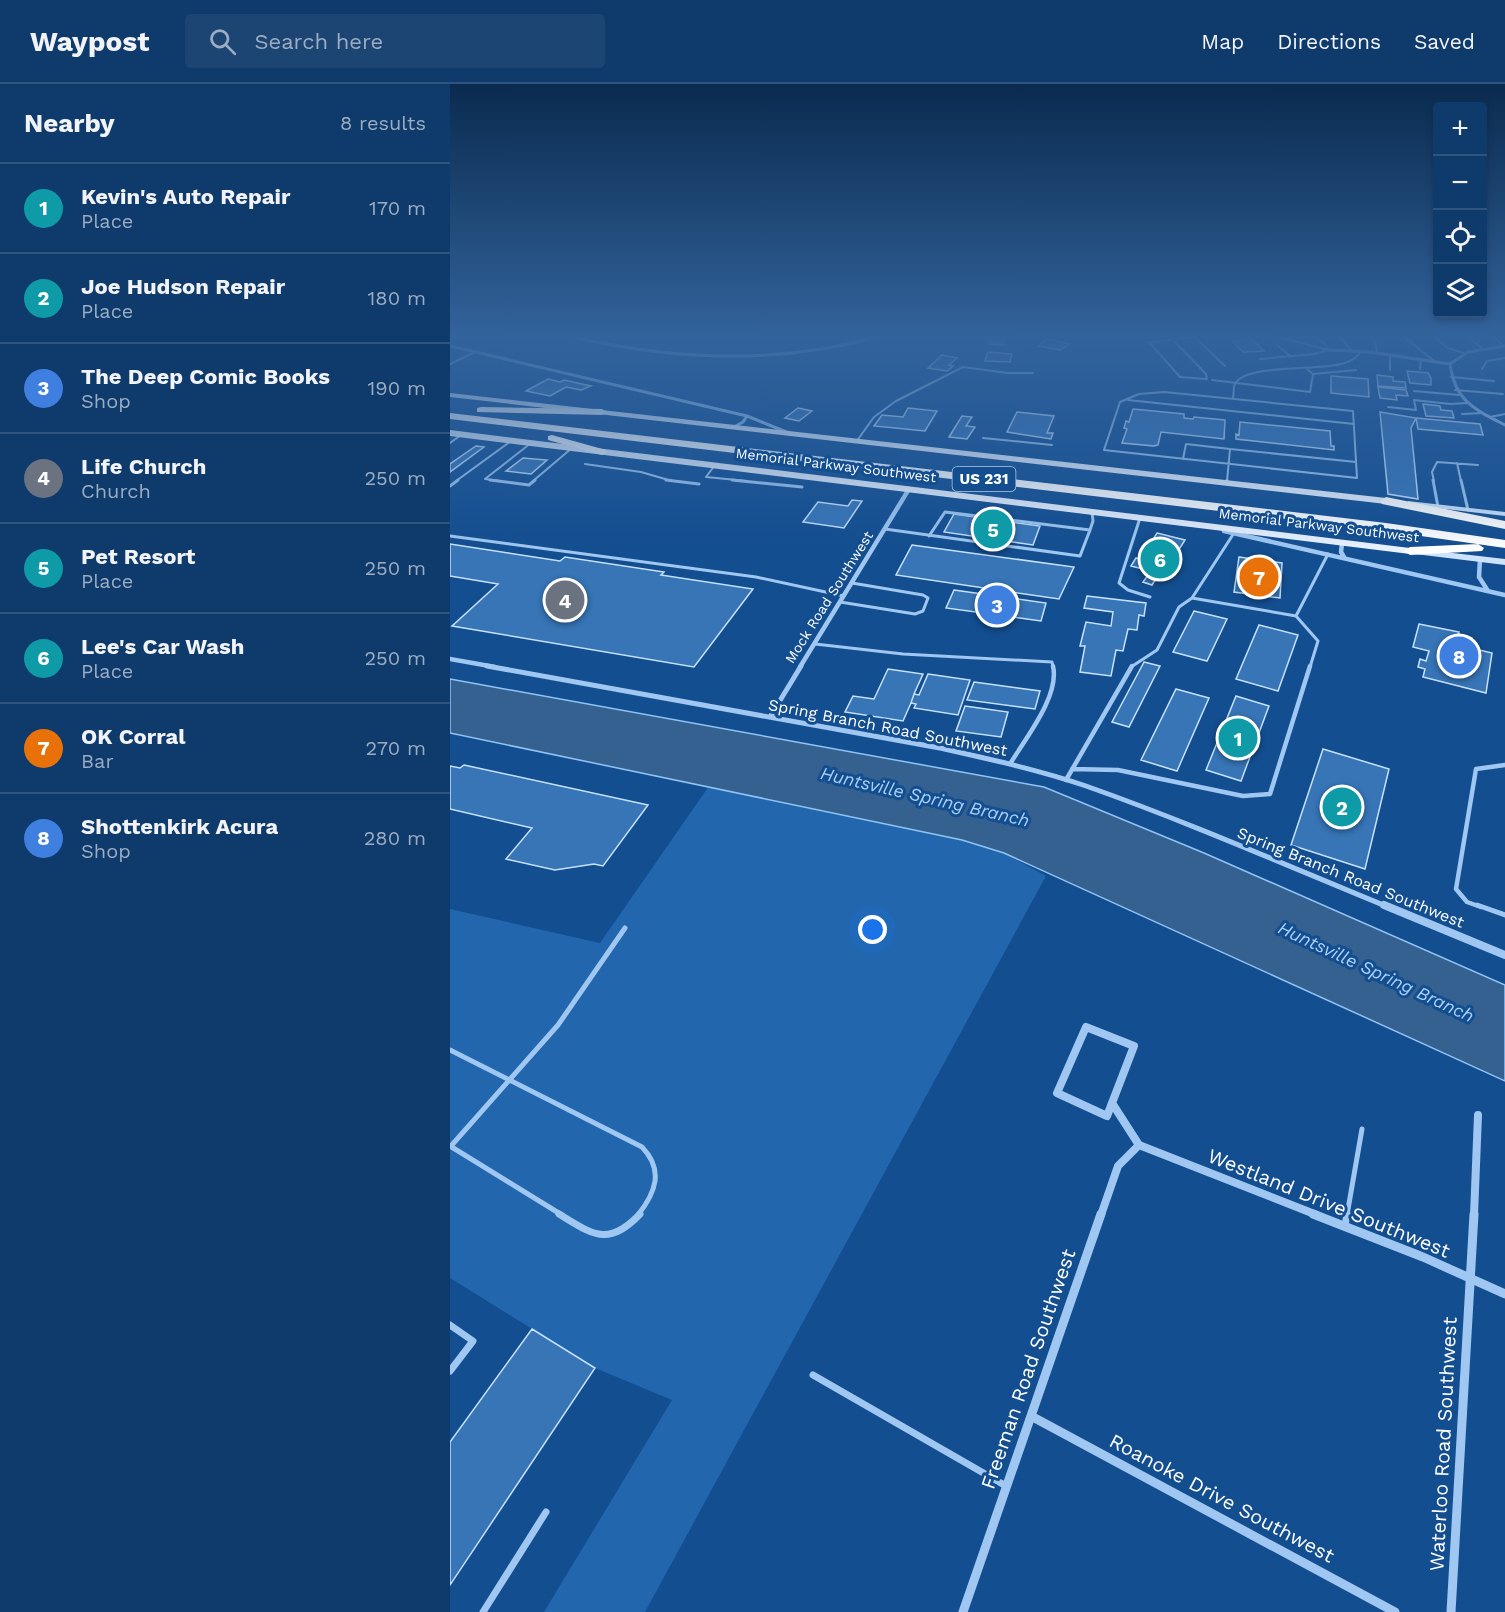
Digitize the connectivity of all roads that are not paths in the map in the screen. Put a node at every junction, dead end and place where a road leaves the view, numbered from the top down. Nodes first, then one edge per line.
1 (560, 407) edge
2 (706, 407) edge
3 (887, 407) edge
4 (1118, 407) edge
5 (1195, 407) edge
6 (1319, 407) edge
7 (1391, 407) edge
8 (1415, 407) edge
9 (1474, 407) edge
10 (602, 412) junction
11 (1483, 413) junction
12 (459, 414) edge
13 (1462, 414) dead end
14 (1505, 414) edge
15 (747, 417) junction
16 (1490, 417) junction
17 (1354, 424) junction
18 (1505, 425) edge
19 (734, 427) junction
20 (789, 433) junction
21 (450, 434) edge
22 (462, 435) junction
23 (983, 438) dead end
24 (511, 441) junction
25 (856, 442) junction
26 (450, 443) edge
27 (531, 443) junction
28 (1052, 446) dead end
29 (572, 448) junction
30 (1230, 449) junction
31 (602, 452) junction
32 (1183, 459) junction
33 (1356, 462) junction
34 (1457, 463) junction
35 (585, 464) dead end
36 (1229, 464) junction
37 (716, 465) junction
38 (1478, 465) dead end
39 (1227, 483) junction
40 (699, 484) dead end
41 (450, 486) edge
42 (802, 487) dead end
43 (909, 489) junction
44 (1386, 501) junction
45 (1438, 507) junction
46 (1468, 510) junction
47 (1092, 512) junction
48 (1505, 514) edge
49 (1140, 518) junction
50 (1505, 525) edge
51 (1206, 526) junction
52 (885, 530) junction
53 (1090, 530) junction
54 (1505, 532) edge
55 (1234, 533) junction
56 (450, 536) edge
57 (930, 536) junction
58 (1342, 543) junction
59 (1505, 546) edge
60 (1410, 551) junction
61 (1328, 554) junction
62 (1344, 557) junction
63 (1480, 559) junction
64 (1505, 562) edge
65 (852, 583) junction
66 (1488, 591) junction
67 (1505, 595) edge
68 (843, 596) junction
69 (1150, 597) dead end
70 (1192, 598) junction
71 (840, 603) junction
72 (1296, 616) junction
73 (815, 644) junction
74 (450, 659) edge
75 (770, 717) junction
76 (1010, 764) junction
77 (1505, 765) edge
78 (1072, 769) junction
79 (1066, 780) junction
80 (1505, 915) edge
81 (625, 928) dead end
82 (1505, 956) edge
83 (450, 1050) edge
84 (510, 1081) junction
85 (1112, 1103) junction
86 (1478, 1115) dead end
87 (1362, 1129) dead end
88 (1139, 1145) junction
89 (450, 1146) edge
90 (1345, 1226) junction
91 (1472, 1279) junction
92 (1505, 1294) edge
93 (450, 1325) edge
94 (450, 1371) edge
95 (813, 1375) dead end
96 (1031, 1416) junction
97 (1006, 1486) junction
98 (546, 1512) dead end
99 (483, 1612) edge
100 (963, 1612) edge
101 (1395, 1612) edge
102 (1451, 1612) edge

1 - 10 main road, Memorial Parkway Southwest
2 - 15 street
3 - 25 lane
4 - 32 lane
5 - 17 lane
6 - 17 lane
7 - 8 lane
9 - 11 street
10 - 12 highway
10 - 19 main road, Memorial Parkway Southwest
11 - 13 lane
11 - 16 street
12 - 31 highway
12 - 54 highway, Memorial Parkway Southwest / US 231
12 - 59 highway, Memorial Parkway Southwest / US 231
14 - 16 lane
15 - 19 street
15 - 20 street
16 - 18 street
17 - 33 lane
19 - 20 main road, Memorial Parkway Southwest
20 - 25 main road, Memorial Parkway Southwest
21 - 22 main road, Memorial Parkway Southwest
22 - 24 main road, Memorial Parkway Southwest
22 - 26 lane
23 - 28 lane
24 - 27 main road, Memorial Parkway Southwest
24 - 41 lane
25 - 39 main road, Memorial Parkway Southwest
27 - 29 main road, Memorial Parkway Southwest
27 - 29 lane
29 - 31 main road, Memorial Parkway Southwest
30 - 32 lane
30 - 33 lane
30 - 36 lane
31 - 37 main road, Memorial Parkway Southwest
32 - 36 lane
33 - 36 lane
34 - 38 lane
34 - 45 lane
34 - 46 lane
35 - 40 lane
36 - 39 lane
37 - 42 lane
37 - 43 main road, Memorial Parkway Southwest
39 - 44 main road, Memorial Parkway Southwest
43 - 47 main road, Memorial Parkway Southwest
43 - 52 street, Mock Road Southwest
44 - 45 main road, Memorial Parkway Southwest
44 - 50 highway
45 - 46 main road, Memorial Parkway Southwest
46 - 48 main road, Memorial Parkway Southwest
47 - 49 main road, Memorial Parkway Southwest
47 - 53 lane
49 - 51 main road, Memorial Parkway Southwest
49 - 69 lane
51 - 55 street
51 - 58 main road, Memorial Parkway Southwest
52 - 57 lane
52 - 65 street, Mock Road Southwest
53 - 57 lane
53 - 57 lane
55 - 61 street
55 - 70 lane
56 - 68 lane
58 - 60 main road, Memorial Parkway Southwest
58 - 62 street
59 - 60 highway
60 - 63 main road, Memorial Parkway Southwest
61 - 62 street
61 - 72 lane
62 - 66 street
63 - 64 main road, Memorial Parkway Southwest
63 - 66 street
65 - 68 street, Mock Road Southwest
65 - 71 lane
66 - 67 street
68 - 71 street, Mock Road Southwest
70 - 72 lane
70 - 78 lane
71 - 73 street, Mock Road Southwest
72 - 78 lane
73 - 75 street, Mock Road Southwest
73 - 76 lane
74 - 75 street, Spring Branch Road Southwest
75 - 76 street, Spring Branch Road Southwest
76 - 79 street, Spring Branch Road Southwest
77 - 80 lane
78 - 79 lane
79 - 82 street, Spring Branch Road Southwest
81 - 84 lane
83 - 84 lane
84 - 89 lane
84 - 89 lane
85 - 85 street
85 - 88 street
86 - 91 street, Waterloo Road Southwest
87 - 90 lane
88 - 90 street, Westland Drive Southwest
88 - 96 street, Freeman Road Southwest
90 - 91 street, Westland Drive Southwest
91 - 92 street, Westland Drive Southwest
91 - 102 street, Waterloo Road Southwest
93 - 94 lane
95 - 97 lane
96 - 97 street, Freeman Road Southwest
96 - 101 street, Roanoke Drive Southwest
97 - 100 street, Freeman Road Southwest
98 - 99 lane

